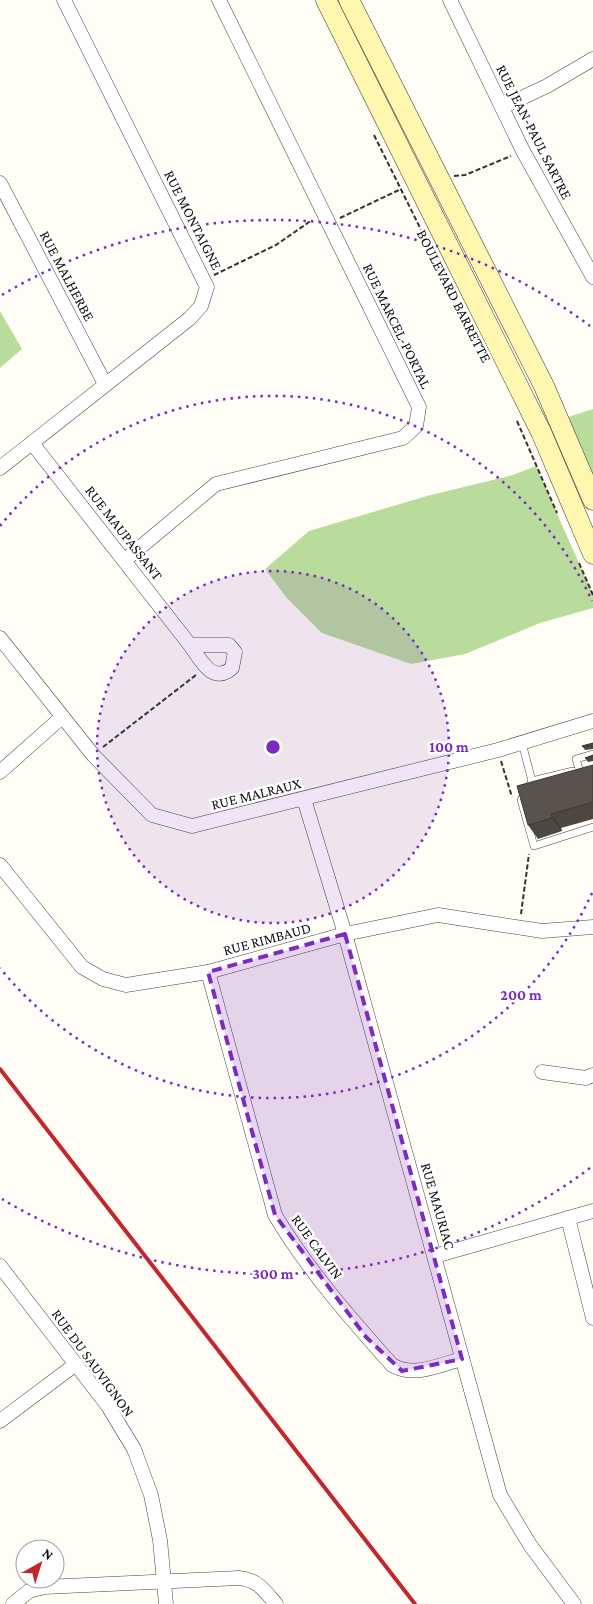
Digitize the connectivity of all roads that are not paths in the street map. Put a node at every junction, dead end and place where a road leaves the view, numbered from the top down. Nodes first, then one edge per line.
1 (64, 0) edge
2 (219, 0) edge
3 (326, 0) edge
4 (349, 0) edge
5 (450, 0) edge
6 (593, 59) edge
7 (502, 107) junction
8 (0, 183) edge
9 (593, 277) edge
10 (105, 384) junction
11 (32, 443) junction
12 (0, 468) edge
13 (593, 500) edge
14 (584, 554) edge
15 (124, 560) junction
16 (0, 638) edge
17 (190, 645) junction
18 (62, 717) junction
19 (593, 721) edge
20 (522, 743) junction
21 (593, 754) edge
22 (588, 767) edge
23 (579, 770) junction
24 (0, 772) edge
25 (532, 781) junction
26 (304, 799) junction
27 (593, 827) edge
28 (0, 865) edge
29 (593, 927) edge
30 (345, 934) junction
31 (208, 972) junction
32 (542, 1072) dead end
33 (593, 1075) edge
34 (593, 1211) edge
35 (568, 1218) junction
36 (435, 1256) junction
37 (0, 1266) edge
38 (593, 1318) edge
39 (462, 1359) junction
40 (76, 1364) junction
41 (0, 1421) edge
42 (164, 1582) junction
43 (13, 1604) edge
44 (166, 1604) edge
45 (276, 1604) edge
46 (574, 1604) edge

1 - 10 street, RUE MONTAIGNE
2 - 15 street, RUE MARCEL-PORTAL
3 - 14 main road, BOULEVARD BARRETTE
4 - 13 main road
5 - 7 street, RUE JEAN-PAUL SARTRE
6 - 7 street
7 - 9 street, RUE JEAN-PAUL SARTRE
8 - 10 street, RUE MALHERBE
10 - 11 street, RUE MONTAIGNE
11 - 12 street, RUE MONTAIGNE
11 - 15 street, RUE MAUPASSANT
15 - 17 street, RUE MAUPASSANT
16 - 18 street, RUE MALRAUX
17 - 17 street, RUE MAUPASSANT
18 - 24 street
18 - 26 street, RUE MALRAUX
19 - 20 street, RUE MALRAUX
20 - 25 lane
20 - 26 street, RUE MALRAUX
21 - 23 lane
22 - 23 lane
23 - 25 lane
25 - 27 lane
26 - 30 street, RUE MAURIAC
28 - 31 street, RUE RIMBAUD
29 - 30 street, RUE RIMBAUD
30 - 31 street, RUE RIMBAUD
30 - 36 street, RUE MAURIAC
31 - 39 street, RUE CALVIN
32 - 33 street
34 - 35 street
35 - 36 street
35 - 38 street
36 - 39 street, RUE MAURIAC
37 - 40 street, RUE DU SAUVIGNON
39 - 46 street, RUE MAURIAC
40 - 41 street
40 - 42 street, RUE DU SAUVIGNON
42 - 43 street
42 - 44 street, RUE DU SAUVIGNON
42 - 45 street

